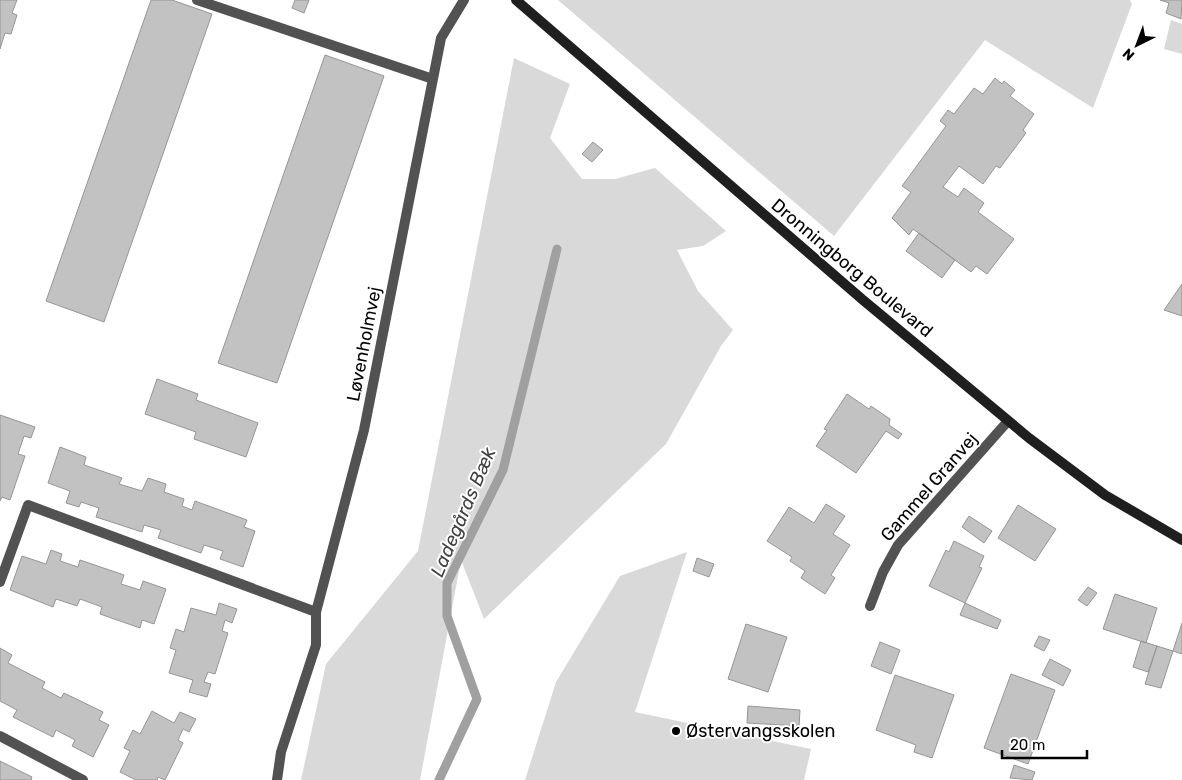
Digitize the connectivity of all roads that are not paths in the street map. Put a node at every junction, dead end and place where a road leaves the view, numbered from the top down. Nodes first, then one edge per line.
1 (197, 0) edge
2 (464, 0) edge
3 (516, 0) edge
4 (433, 79) junction
5 (1008, 421) junction
6 (1182, 540) edge
7 (0, 582) edge
8 (870, 606) dead end
9 (316, 612) junction
10 (0, 736) edge
11 (83, 780) edge
12 (276, 780) edge

1 - 4 street
2 - 4 street, Løvenholmvej
3 - 5 street, Dronningborg Boulevard
4 - 9 street, Løvenholmvej
5 - 6 street, Dronningborg Boulevard
5 - 8 street, Gammel Granvej
7 - 9 street
9 - 12 street, Løvenholmvej
10 - 11 street

